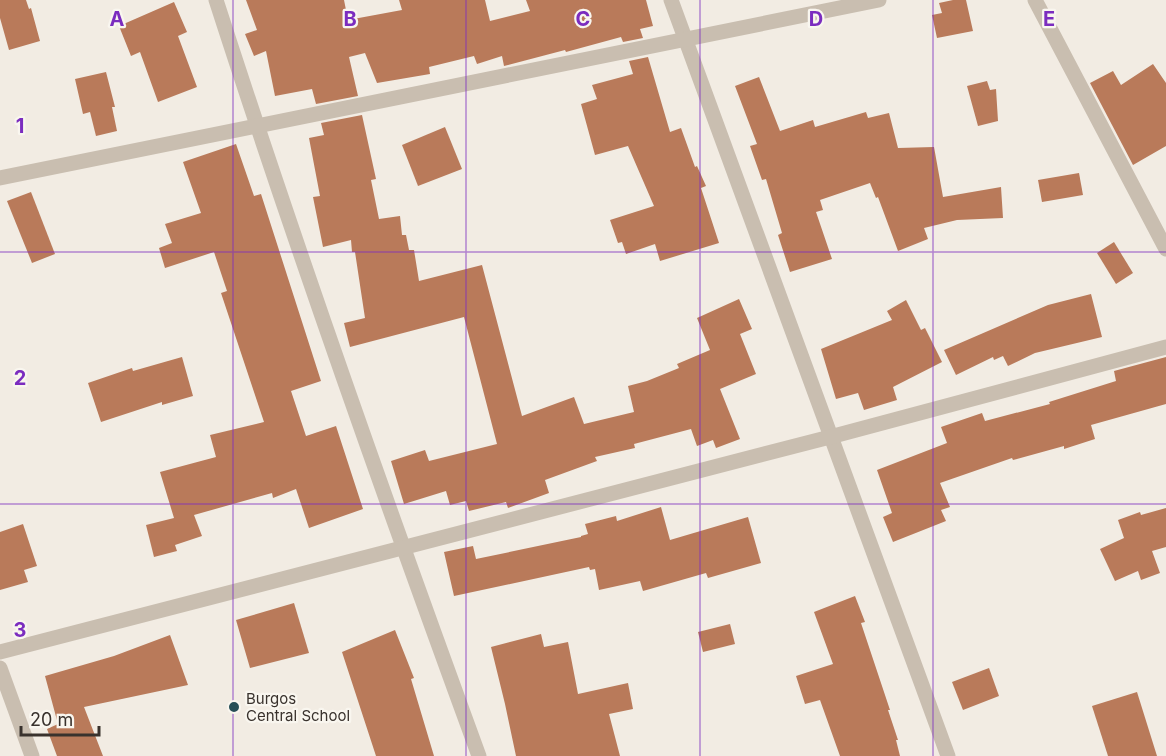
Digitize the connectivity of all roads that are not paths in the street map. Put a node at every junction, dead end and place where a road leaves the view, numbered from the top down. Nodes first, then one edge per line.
1 (216, 0) edge
2 (671, 0) edge
3 (879, 0) edge
4 (1035, 0) edge
5 (684, 40) junction
6 (257, 126) junction
7 (0, 178) edge
8 (1166, 249) edge
9 (1166, 347) edge
10 (830, 437) junction
11 (402, 547) junction
12 (0, 652) edge
13 (0, 668) edge
14 (32, 756) edge
15 (479, 756) edge
16 (948, 756) edge

1 - 6 street
2 - 5 street
3 - 5 street
4 - 8 street
5 - 6 street
5 - 10 street
6 - 7 street
6 - 11 street
9 - 10 street
10 - 11 street
10 - 16 street
11 - 12 street
11 - 15 street
13 - 14 street

